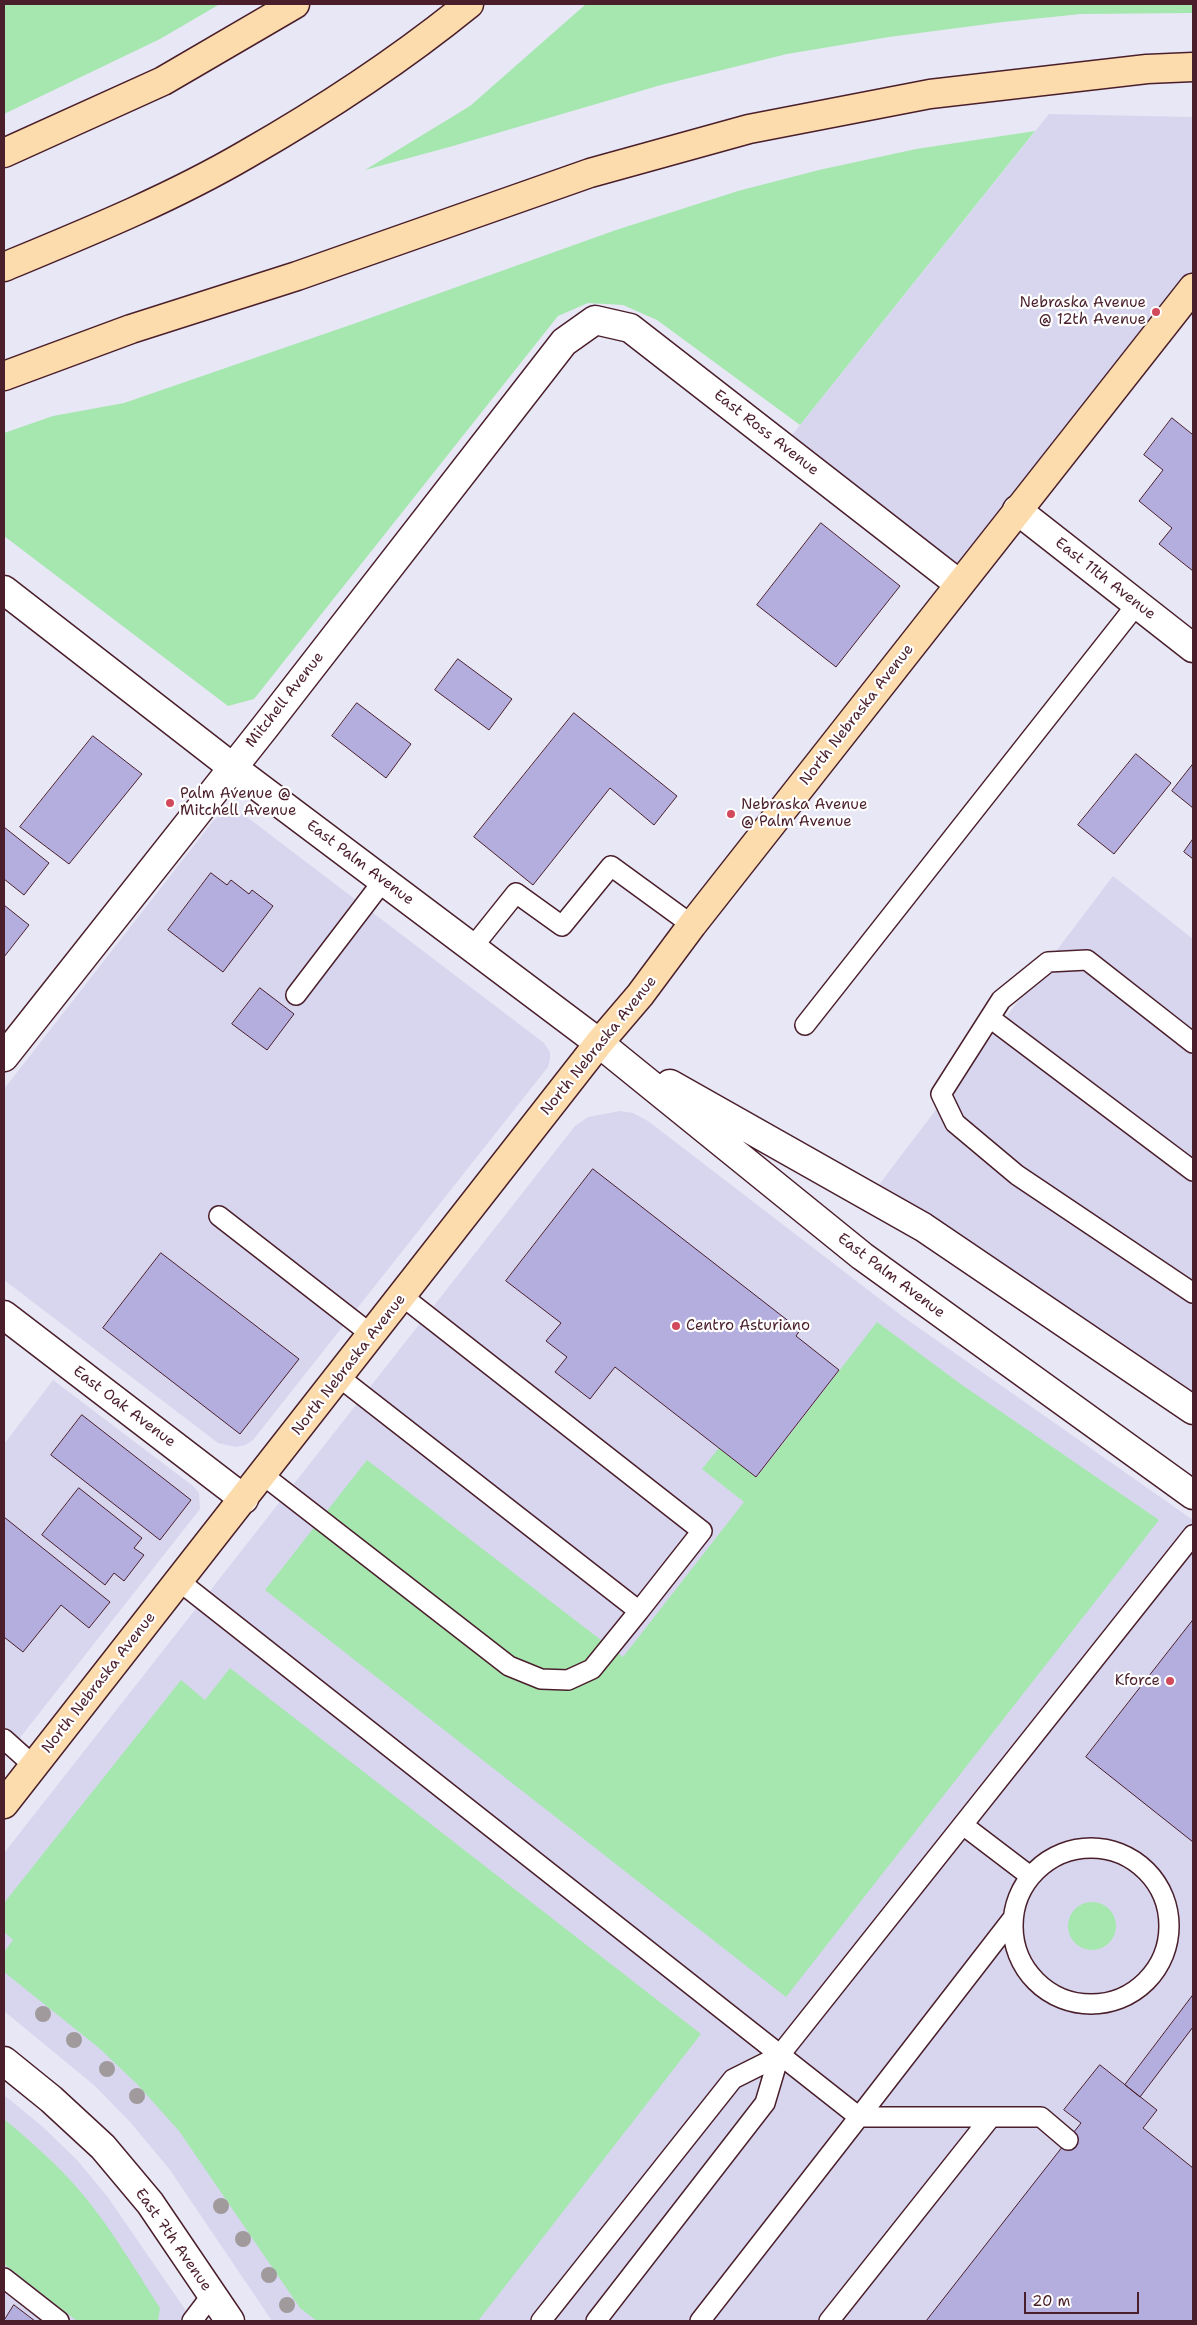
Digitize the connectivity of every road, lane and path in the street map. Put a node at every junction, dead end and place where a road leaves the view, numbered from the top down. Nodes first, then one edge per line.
1 (295, 4) edge
2 (469, 4) edge
3 (1193, 67) edge
4 (4, 153) edge
5 (4, 267) edge
6 (1193, 288) edge
7 (564, 342) joint
8 (4, 376) edge
9 (1017, 510) junction
10 (959, 584) junction
11 (4, 590) edge
12 (1137, 604) junction
13 (1193, 648) edge
14 (232, 766) junction
15 (383, 880) junction
16 (692, 925) junction
17 (472, 948) junction
18 (296, 996) dead end
19 (990, 1018) junction
20 (804, 1025) dead end
21 (599, 1044) junction
22 (1193, 1044) edge
23 (4, 1057) edge
24 (1193, 1171) edge
25 (219, 1216) dead end
26 (1193, 1293) edge
27 (402, 1296) junction
28 (4, 1316) edge
29 (372, 1335) junction
30 (339, 1377) junction
31 (1193, 1410) edge
32 (263, 1475) junction
33 (1193, 1495) edge
34 (244, 1499) junction
35 (1193, 1535) edge
36 (179, 1581) junction
37 (639, 1611) junction
38 (4, 1739) edge
39 (34, 1766) junction
40 (4, 1804) edge
41 (962, 1825) junction
42 (1030, 1876) junction
43 (1013, 1918) junction
44 (779, 2056) junction
45 (4, 2061) edge
46 (991, 2117) junction
47 (859, 2118) junction
48 (1068, 2140) dead end
49 (4, 2278) edge
50 (211, 2296) junction
51 (59, 2321) edge
52 (192, 2321) edge
53 (230, 2321) edge
54 (541, 2321) edge
55 (596, 2321) edge
56 (700, 2321) edge
57 (829, 2321) edge

1 - 4 main road
2 - 5 main road
3 - 8 main road
6 - 9 main road, North Nebraska Avenue
7 - 10 street, East Ross Avenue
7 - 14 street, Mitchell Avenue
9 - 10 main road, North Nebraska Avenue
9 - 12 street, East 11th Avenue
10 - 16 main road, North Nebraska Avenue
11 - 14 street, East Palm Avenue
12 - 13 street, East 11th Avenue
12 - 20 lane
14 - 15 street, East Palm Avenue
14 - 23 street, Mitchell Avenue
15 - 17 street, East Palm Avenue
15 - 18 lane
16 - 17 lane
16 - 21 main road, North Nebraska Avenue
17 - 21 street, East Palm Avenue
19 - 22 lane
19 - 24 lane
19 - 26 lane
21 - 27 main road, North Nebraska Avenue
21 - 31 street, East Palm Avenue
21 - 33 street, East Palm Avenue
25 - 29 lane
27 - 29 main road, North Nebraska Avenue
27 - 37 lane
28 - 34 street, East Oak Avenue
29 - 30 main road, North Nebraska Avenue
30 - 32 main road, North Nebraska Avenue
30 - 37 lane
32 - 34 main road, North Nebraska Avenue
32 - 37 lane
34 - 36 main road, North Nebraska Avenue
35 - 41 lane
36 - 39 main road, North Nebraska Avenue
36 - 44 lane
38 - 39 lane
39 - 40 main road, North Nebraska Avenue
41 - 42 lane
41 - 44 lane
42 - 43 lane
42 - 43 lane
43 - 47 lane
44 - 47 lane
44 - 54 lane
44 - 55 lane
45 - 50 street, East 7th Avenue
46 - 47 lane
46 - 48 lane
46 - 57 lane
47 - 56 lane
49 - 51 lane
50 - 52 lane
50 - 53 street, East 7th Avenue

